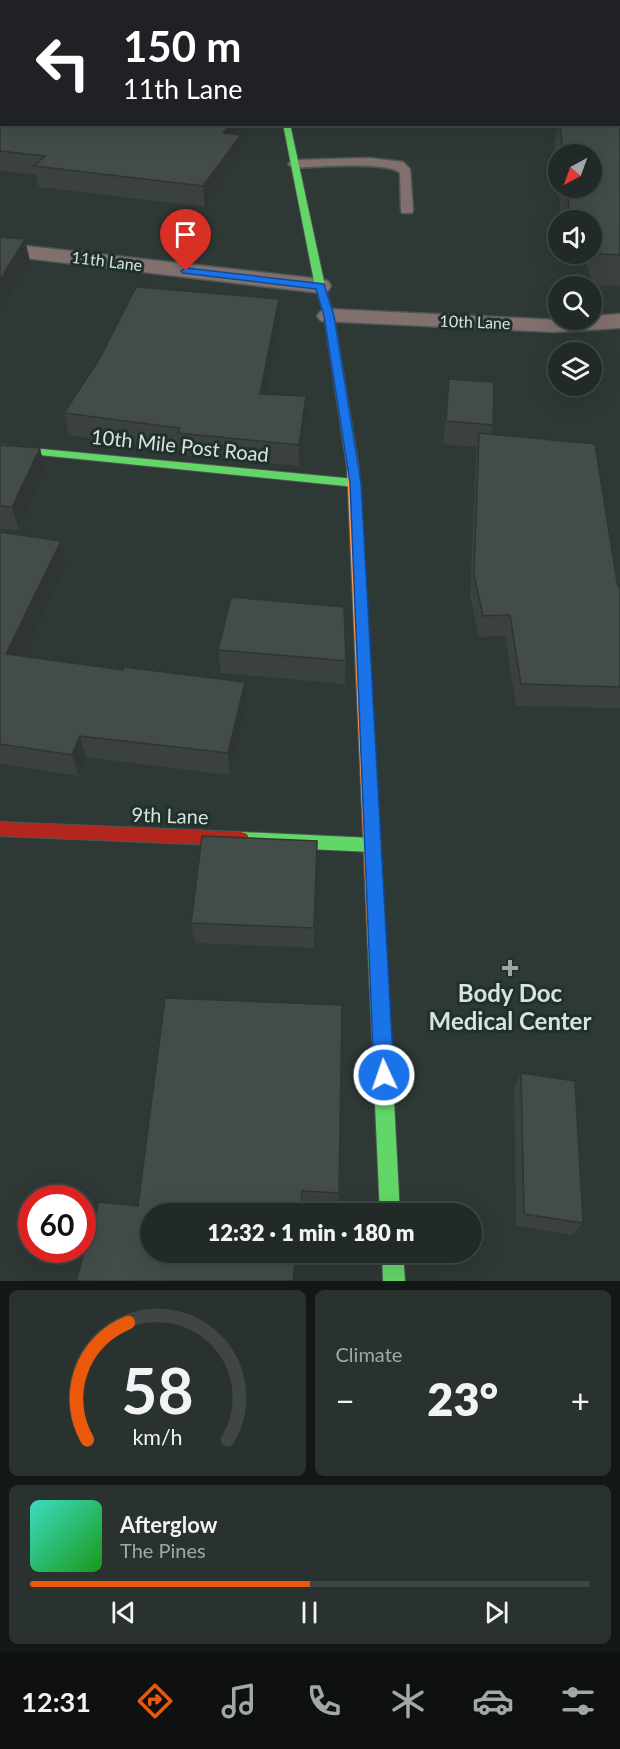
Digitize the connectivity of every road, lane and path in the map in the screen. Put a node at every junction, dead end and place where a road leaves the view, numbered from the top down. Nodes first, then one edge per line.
1 (286, 126) edge
2 (294, 164) junction
3 (407, 210) dead end
4 (0, 249) edge
5 (320, 286) junction
6 (329, 316) junction
7 (620, 321) edge
8 (0, 448) edge
9 (355, 483) junction
10 (0, 829) edge
11 (373, 845) junction
12 (389, 1203) edge
13 (393, 1263) edge
14 (394, 1281) edge

1 - 2 main road
2 - 3 lane
2 - 5 main road
4 - 5 street, 11th Lane
5 - 6 main road
6 - 7 street, 10th Lane
6 - 9 main road
8 - 9 main road, 10th Mile Post Road
9 - 11 main road
10 - 11 main road, 9th Lane
11 - 12 main road
13 - 14 main road

